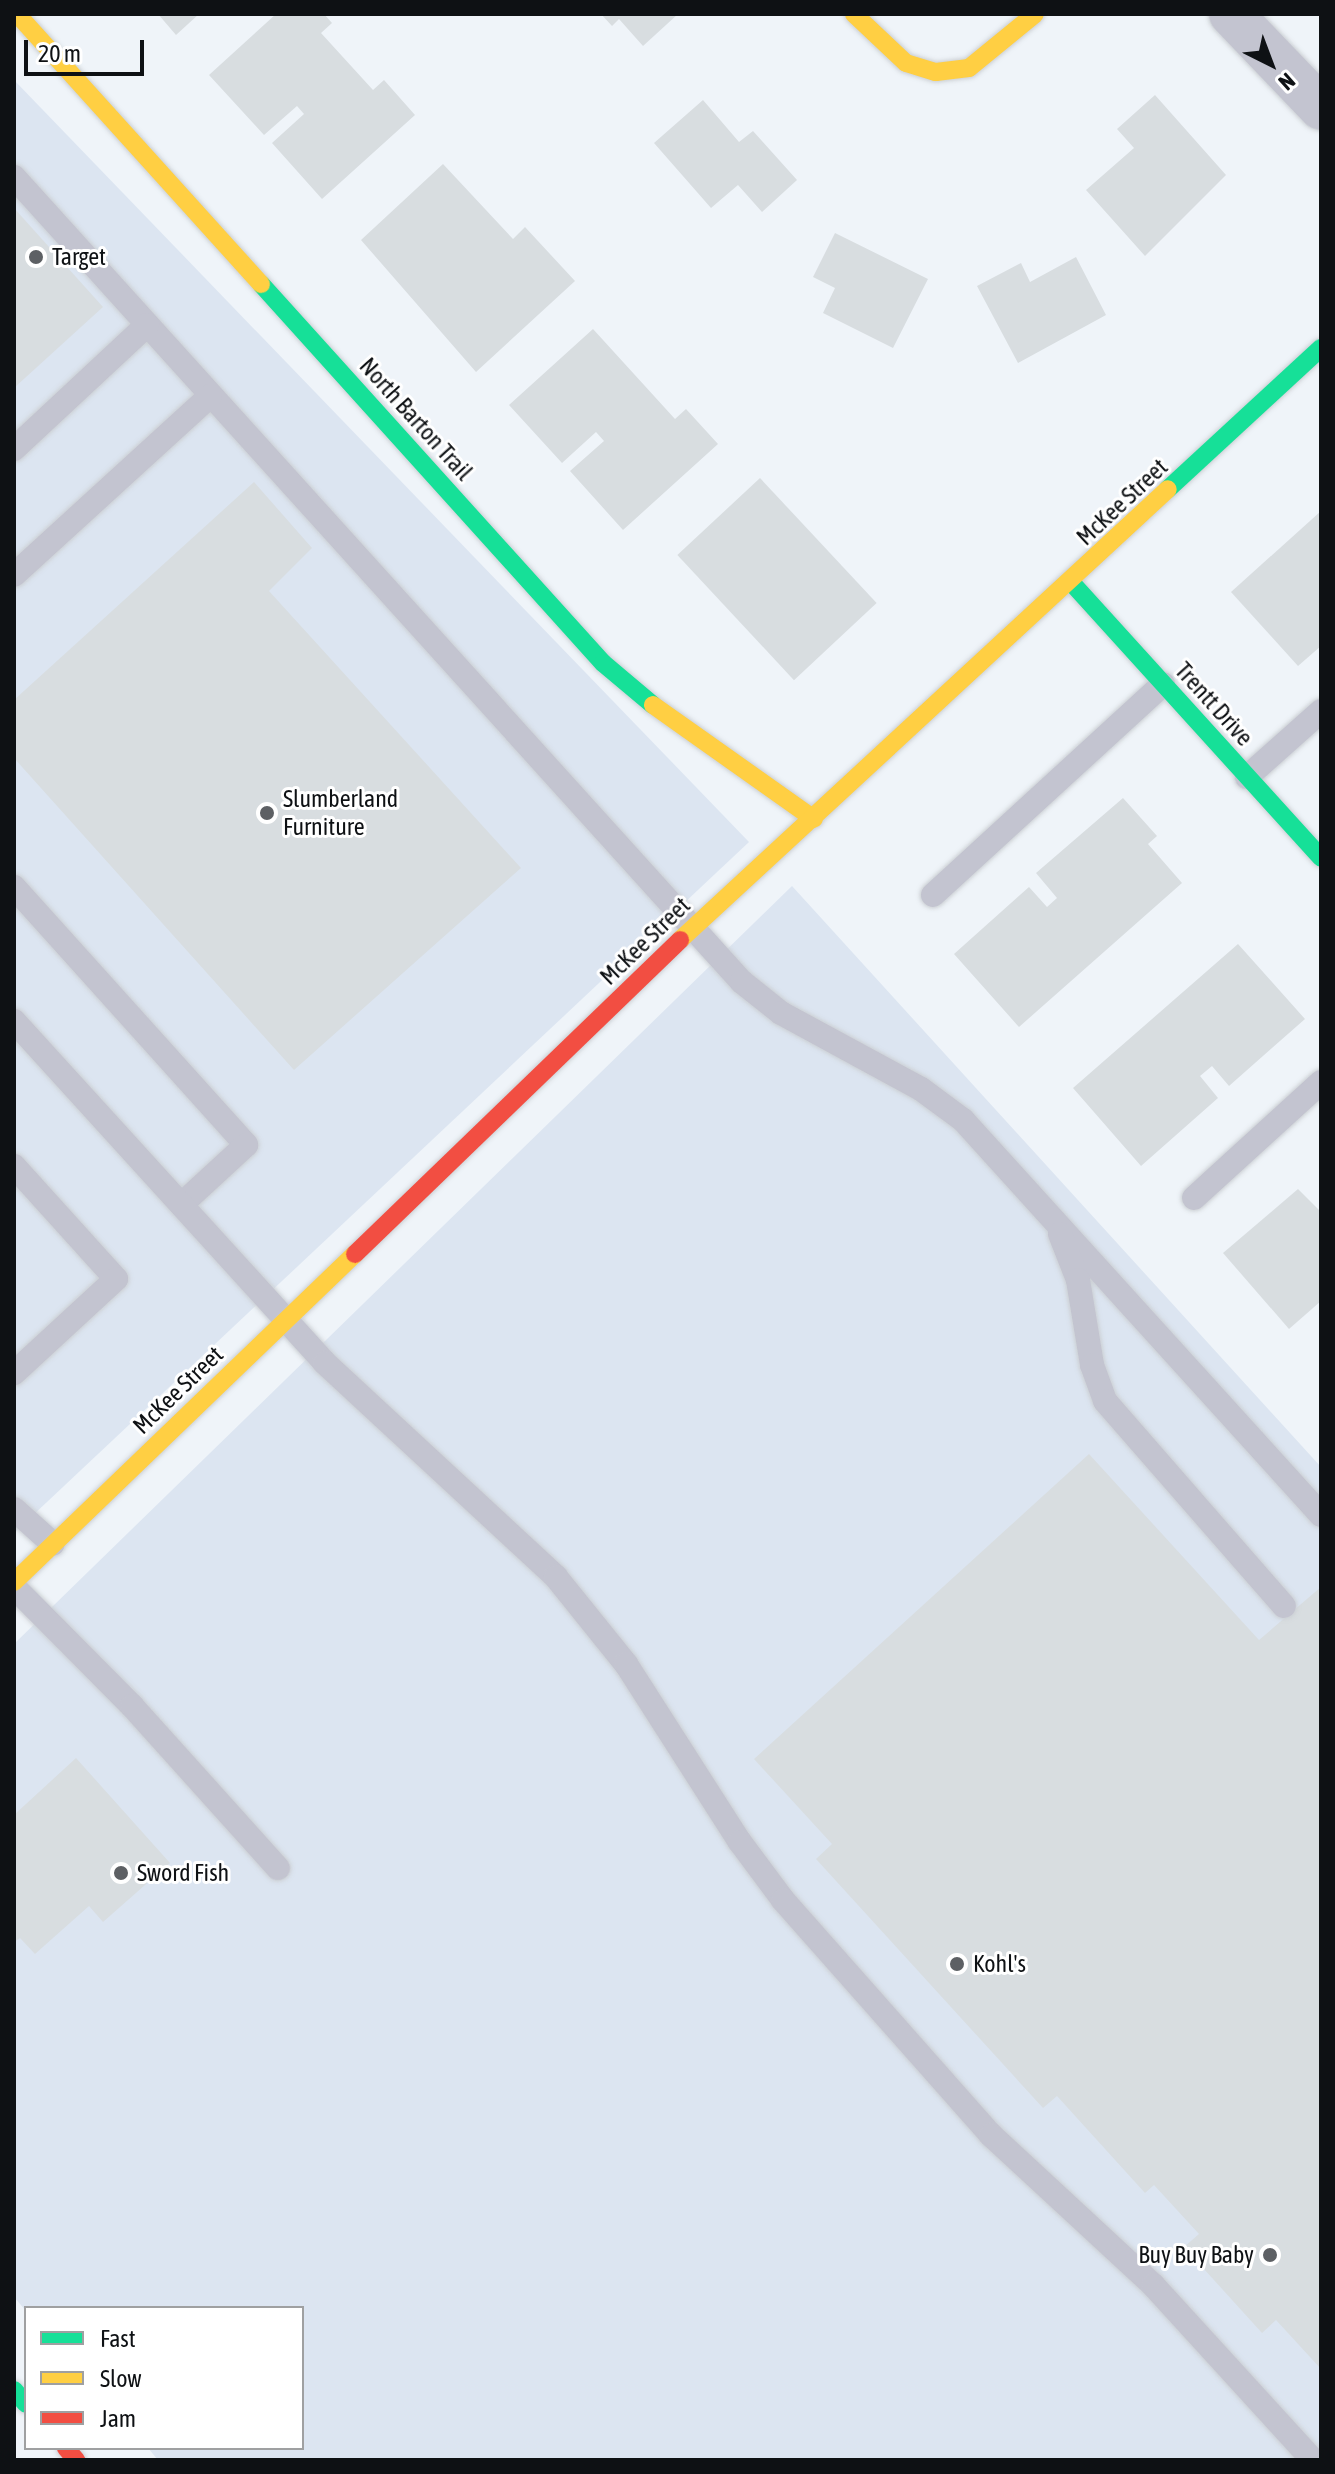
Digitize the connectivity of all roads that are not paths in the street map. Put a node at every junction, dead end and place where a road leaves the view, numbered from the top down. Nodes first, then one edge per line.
1 (17, 14) edge
2 (854, 14) edge
3 (1035, 14) edge
4 (1231, 14) edge
5 (1321, 108) edge
6 (14, 177) edge
7 (147, 325) junction
8 (1321, 348) edge
9 (210, 396) junction
10 (14, 449) edge
11 (14, 575) edge
12 (1071, 582) junction
13 (1163, 684) junction
14 (1321, 711) edge
15 (1247, 777) junction
16 (814, 819) junction
17 (1321, 858) edge
18 (14, 887) edge
19 (933, 895) dead end
20 (691, 930) junction
21 (14, 1021) edge
22 (1321, 1082) edge
23 (14, 1166) edge
24 (1194, 1198) dead end
25 (1040, 1201) junction
26 (181, 1205) junction
27 (285, 1321) junction
28 (14, 1373) edge
29 (14, 1509) edge
30 (1321, 1515) edge
31 (53, 1544) junction
32 (14, 1584) edge
33 (1284, 1606) dead end
34 (278, 1868) dead end
35 (1313, 2460) edge

1 - 16 street, North Barton Trail
2 - 3 street
4 - 5 street
6 - 7 lane
7 - 9 lane
7 - 10 lane
8 - 12 street, McKee Street
9 - 11 lane
9 - 20 lane
12 - 13 street, Trentt Drive
12 - 16 street, McKee Street
13 - 15 street, Trentt Drive
13 - 19 lane
14 - 15 lane
15 - 17 street, Trentt Drive
16 - 20 street, McKee Street
18 - 26 lane
20 - 25 lane
20 - 27 street, McKee Street
21 - 26 lane
22 - 24 lane
23 - 28 lane
25 - 30 lane
25 - 33 lane
26 - 27 lane
27 - 31 street, McKee Street
27 - 35 lane
29 - 31 lane
31 - 32 street, McKee Street
32 - 34 lane

